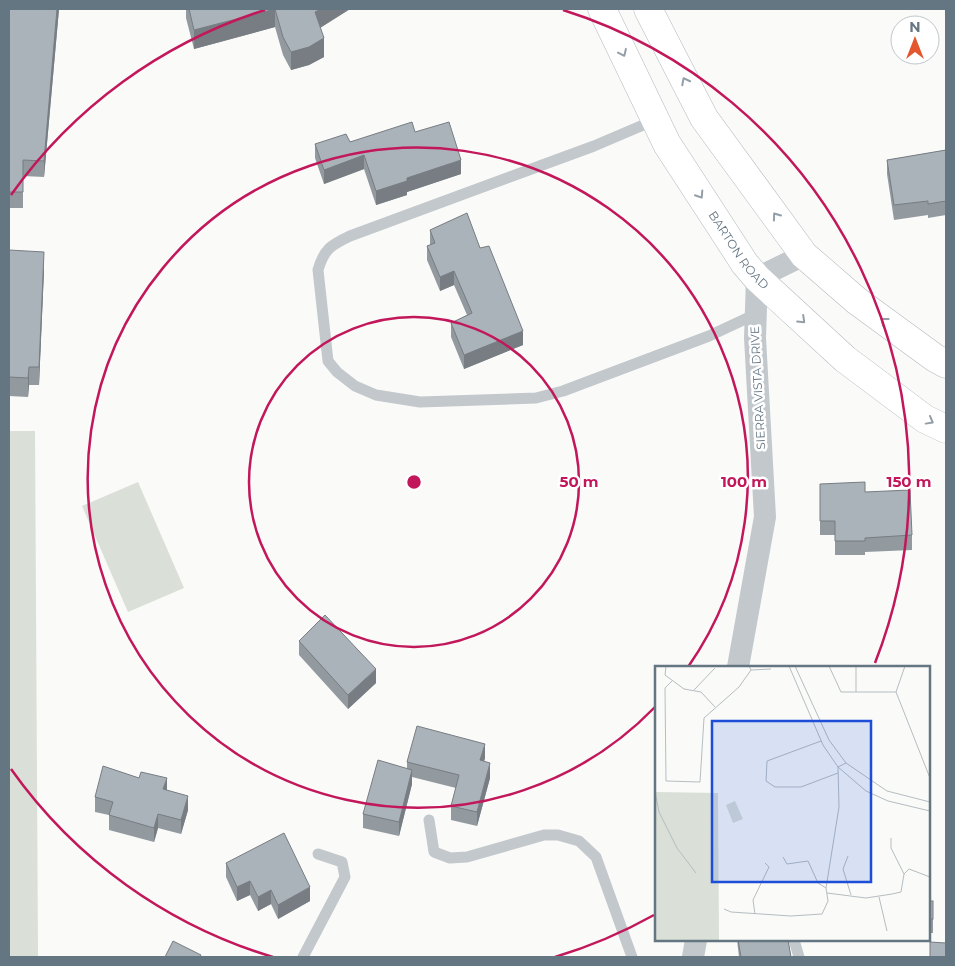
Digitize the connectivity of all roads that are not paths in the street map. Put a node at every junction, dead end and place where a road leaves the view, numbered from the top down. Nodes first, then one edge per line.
1 (602, 9) edge
2 (648, 9) edge
3 (655, 120) junction
4 (804, 255) junction
5 (757, 278) junction
6 (756, 314) junction
7 (946, 364) edge
8 (946, 429) edge
9 (738, 666) edge
10 (429, 820) dead end
11 (318, 854) dead end
12 (696, 941) edge
13 (794, 941) edge
14 (303, 957) edge
15 (632, 957) edge
16 (693, 957) edge
17 (799, 957) edge

1 -> 3 main road, BARTON ROAD
4 -> 2 main road
3 -> 5 main road, BARTON ROAD
3 - 6 lane
4 - 5 street
7 -> 4 main road
5 - 6 street, SIERRA VISTA DRIVE
5 -> 8 main road, BARTON ROAD
6 - 9 street, SIERRA VISTA DRIVE
10 - 15 lane
11 - 14 lane
12 - 16 street
13 - 17 lane

